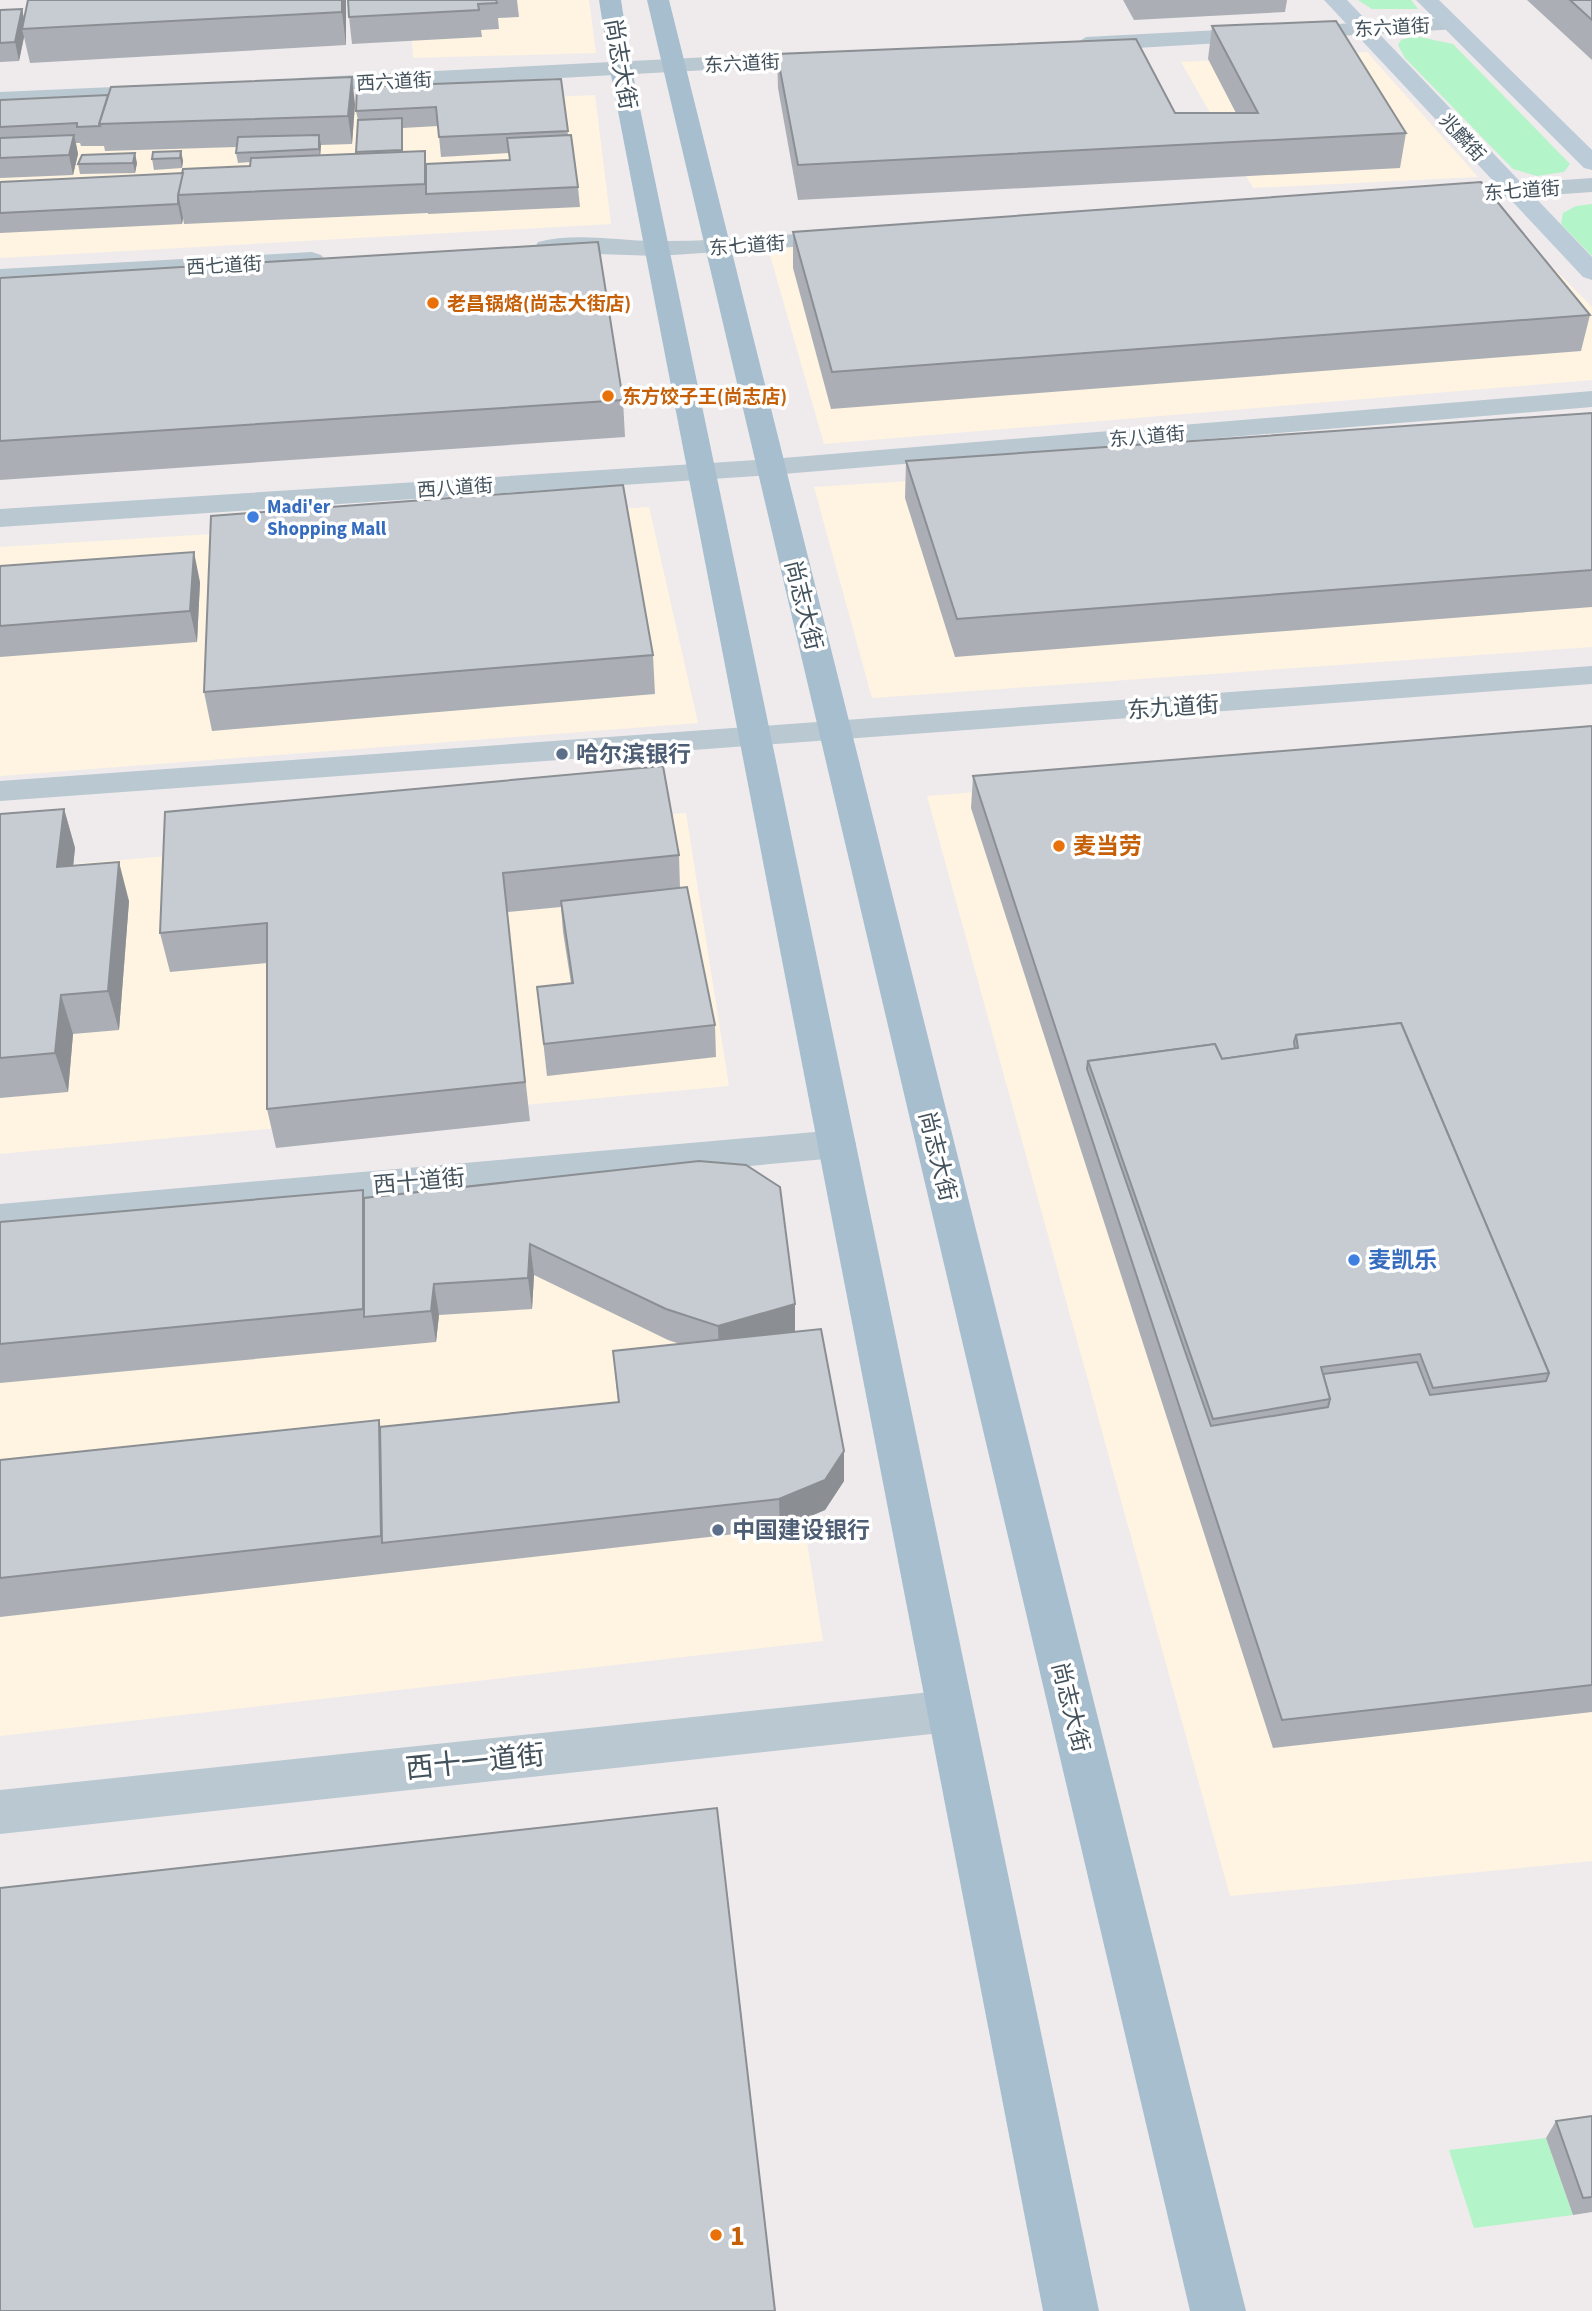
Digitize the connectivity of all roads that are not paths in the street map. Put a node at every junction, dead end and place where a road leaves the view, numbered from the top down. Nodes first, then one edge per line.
1 (610, 0) edge
2 (658, 0) edge
3 (1335, 0) edge
4 (1427, 0) edge
5 (1450, 24) junction
6 (1362, 29) junction
7 (1059, 46) edge
8 (853, 57) edge
9 (674, 66) junction
10 (621, 70) junction
11 (276, 86) edge
12 (179, 91) edge
13 (0, 99) edge
14 (1592, 163) edge
15 (1592, 185) edge
16 (1514, 191) junction
17 (1416, 197) edge
18 (871, 236) edge
19 (718, 247) junction
20 (528, 248) edge
21 (657, 249) junction
22 (334, 259) edge
23 (1592, 272) edge
24 (0, 277) edge
25 (1592, 399) edge
26 (771, 467) junction
27 (701, 471) junction
28 (0, 518) edge
29 (1592, 675) edge
30 (835, 733) junction
31 (754, 734) junction
32 (0, 791) edge
33 (837, 1144) junction
34 (0, 1219) edge
35 (950, 1711) junction
36 (0, 1812) edge
37 (1071, 2311) edge
38 (1218, 2311) edge

1 - 10 main road, 尚志大街
2 - 9 main road, 尚志大街
3 - 6 main road, 兆麟街
4 - 5 main road
5 - 6 street, 东六道街
5 - 14 main road
6 - 7 street, 东六道街
6 - 16 main road, 兆麟街
8 - 9 street, 东六道街
9 - 10 street, 东六道街
9 - 19 main road, 尚志大街
10 - 11 street, 西六道街
10 - 21 main road, 尚志大街
12 - 13 street
15 - 16 street, 东七道街
16 - 17 street, 东七道街
16 - 23 main road, 兆麟街
18 - 19 street, 东七道街
19 - 21 street, 东七道街
19 - 26 main road, 尚志大街
20 - 21 street
21 - 27 main road, 尚志大街
22 - 24 street, 西七道街
25 - 26 street, 东八道街
26 - 27 street, 东八道街
26 - 30 main road, 尚志大街
27 - 28 street, 西八道街
27 - 31 main road, 尚志大街
29 - 30 street, 东九道街
30 - 31 street, 东九道街
30 - 38 main road, 尚志大街
31 - 32 street, 东九道街
31 - 33 main road, 尚志大街
33 - 34 street, 西十道街
33 - 35 main road, 尚志大街
35 - 36 street, 西十一道街
35 - 37 main road, 尚志大街

